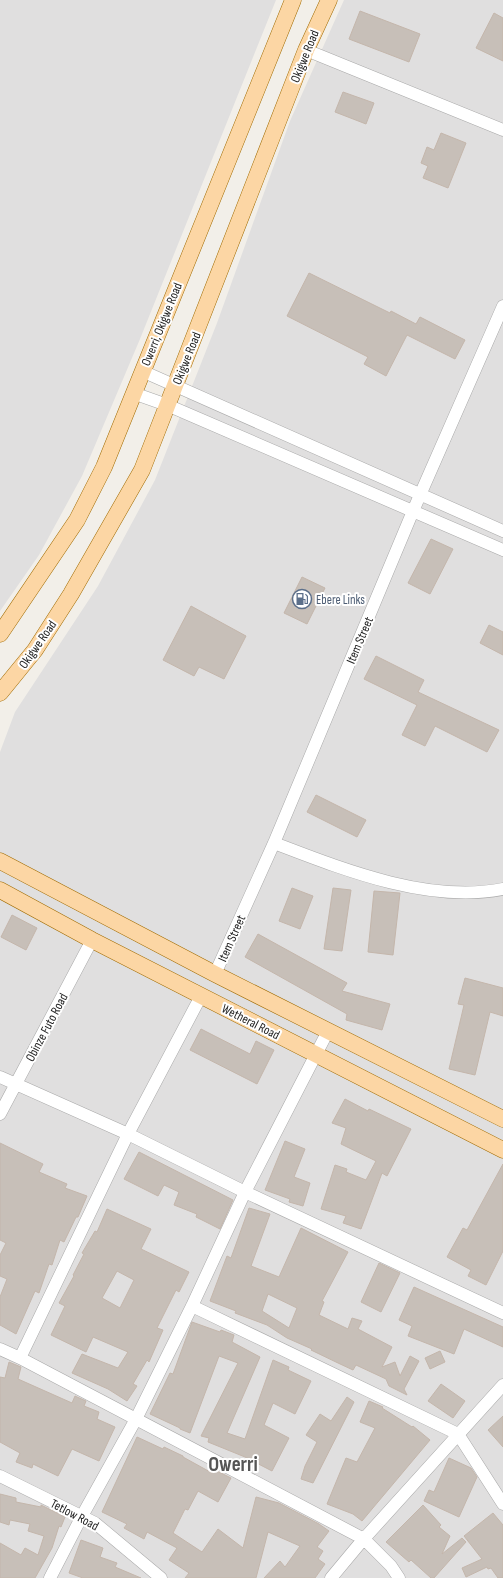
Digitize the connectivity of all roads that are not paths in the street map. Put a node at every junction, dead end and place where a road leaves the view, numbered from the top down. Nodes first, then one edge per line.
1 (292, 0) edge
2 (329, 0) edge
3 (306, 50) junction
4 (503, 130) edge
5 (503, 306) edge
6 (142, 371) junction
7 (176, 386) junction
8 (133, 394) junction
9 (167, 405) junction
10 (420, 494) junction
11 (413, 510) junction
12 (503, 531) edge
13 (503, 550) edge
14 (0, 634) edge
15 (0, 693) edge
16 (274, 843) junction
17 (0, 861) edge
18 (503, 889) edge
19 (0, 890) edge
20 (92, 940) junction
21 (215, 974) junction
22 (201, 996) junction
23 (328, 1031) junction
24 (317, 1055) junction
25 (0, 1077) edge
26 (15, 1085) junction
27 (0, 1114) edge
28 (503, 1119) edge
29 (128, 1134) junction
30 (503, 1150) edge
31 (245, 1192) junction
32 (192, 1306) junction
33 (503, 1313) edge
34 (0, 1349) edge
35 (20, 1358) junction
36 (503, 1385) edge
37 (136, 1419) junction
38 (458, 1434) junction
39 (0, 1476) edge
40 (503, 1504) edge
41 (82, 1516) junction
42 (364, 1539) junction
43 (50, 1578) edge
44 (161, 1578) edge
45 (331, 1578) edge
46 (399, 1578) edge

1 - 6 main road, Owerri, Okigwe Road
2 - 3 main road, Okigwe Road
3 - 4 street
3 - 7 main road, Okigwe Road
5 - 10 street, Item Street
6 - 7 street
6 - 8 main road, Owerri, Okigwe Road
7 - 9 main road, Okigwe Road
7 - 10 street
8 - 9 street
8 - 14 main road, Owerri, Okigwe Road
9 - 11 street
9 - 15 main road, Okigwe Road
10 - 11 street, Item Street
10 - 12 street
11 - 13 street
11 - 16 street, Item Street
16 - 18 street
16 - 21 street, Item Street
17 - 21 main road, Wetheral Road
19 - 20 main road, Wetheral Road
20 - 22 main road, Wetheral Road
20 - 26 street, Obinze Futo Road
21 - 23 main road, Wetheral Road
22 - 24 main road, Wetheral Road
22 - 29 street
23 - 24 street
23 - 28 main road, Wetheral Road
24 - 30 main road, Wetheral Road
24 - 31 street
25 - 26 street
26 - 27 street, Obinze Futo Road
26 - 29 street
29 - 31 street
29 - 35 street
31 - 32 street
31 - 33 street
32 - 37 street
32 - 38 street
34 - 35 street
35 - 37 street
36 - 38 street
37 - 41 street
37 - 42 street
38 - 40 street
38 - 42 street
39 - 41 street, Tetlow Road
41 - 43 street
41 - 44 street, Tetlow Road
42 - 45 street
42 - 46 street

